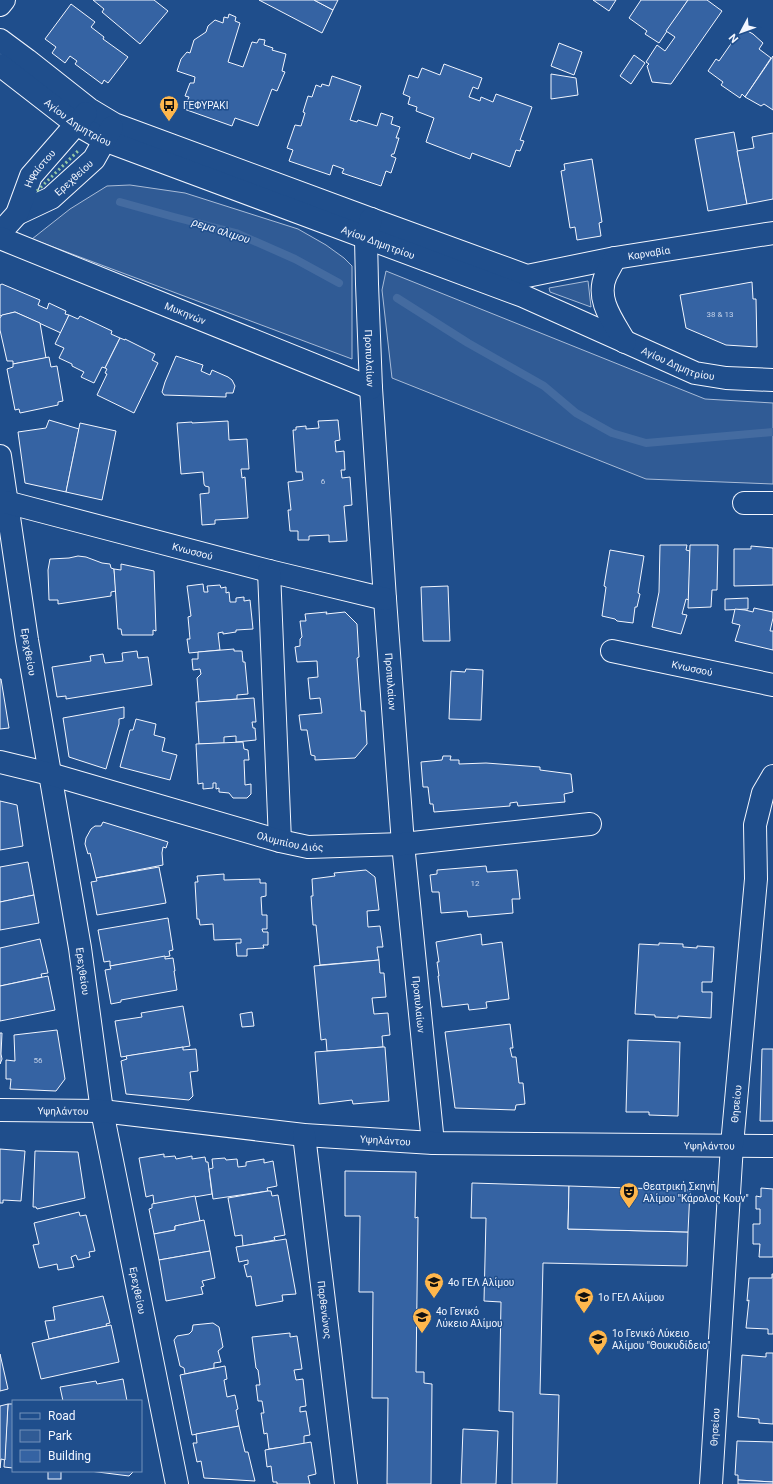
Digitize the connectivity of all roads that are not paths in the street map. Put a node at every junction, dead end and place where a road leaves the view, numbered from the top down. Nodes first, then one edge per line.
1 (4, 0) edge
2 (0, 4) edge
3 (0, 40) edge
4 (0, 65) edge
5 (82, 117) junction
6 (109, 132) junction
7 (17, 214) junction
8 (368, 229) junction
9 (0, 233) edge
10 (773, 233) edge
11 (0, 238) edge
12 (615, 258) junction
13 (625, 342) junction
14 (371, 378) junction
15 (773, 380) edge
16 (0, 456) edge
17 (3, 502) edge
18 (744, 503) dead end
19 (773, 503) edge
20 (269, 571) junction
21 (385, 599) junction
22 (612, 651) dead end
23 (773, 685) edge
24 (0, 762) edge
25 (50, 774) junction
26 (773, 776) edge
27 (590, 824) dead end
28 (280, 841) junction
29 (403, 844) junction
30 (0, 1110) edge
31 (102, 1111) junction
32 (304, 1135) junction
33 (433, 1143) junction
34 (732, 1145) junction
35 (773, 1146) edge
36 (177, 1484) edge
37 (346, 1484) edge
38 (711, 1484) edge

1 - 2 street
3 - 5 street, Αγίου Δημητρίου
4 - 5 street, Αγίου Δημητρίου
5 - 6 street, Αγίου Δημητρίου
5 - 7 street, Ηφαίστου
6 - 7 street, Ερεχθείου
6 - 8 street, Αγίου Δημητρίου
7 - 9 street, Ηφαίστου
8 - 12 street, Αγίου Δημητρίου
8 - 13 street, Αγίου Δημητρίου
8 - 14 street, Προπυλαίων
10 - 12 street, Καρναβία
11 - 14 street, Μυκηνών
12 - 13 street, Καρναβία
13 - 15 street, Αγίου Δημητρίου
14 - 21 street, Προπυλαίων
16 - 17 street, Ερεχθείου
17 - 20 street, Κνωσσού
17 - 25 street, Ερεχθείου
18 - 19 street
20 - 21 street, Κνωσσού
20 - 28 street
21 - 29 street, Προπυλαίων
22 - 23 street, Κνωσσού
24 - 25 street, Ολυμπίου Διός
25 - 28 street, Ολυμπίου Διός
25 - 31 street, Ερεχθείου
26 - 34 street, Θησείου
27 - 29 street, Ολυμπίου Διός
28 - 29 street, Ολυμπίου Διός
29 - 33 street, Προπυλαίων
30 - 31 street, Υψηλάντου
31 - 32 street, Υψηλάντου
31 - 36 street, Ερεχθείου
32 - 33 street, Υψηλάντου
32 - 37 street, Παρθενώνος
33 - 34 street, Υψηλάντου
34 - 35 street, Υψηλάντου
34 - 38 street, Θησείου

